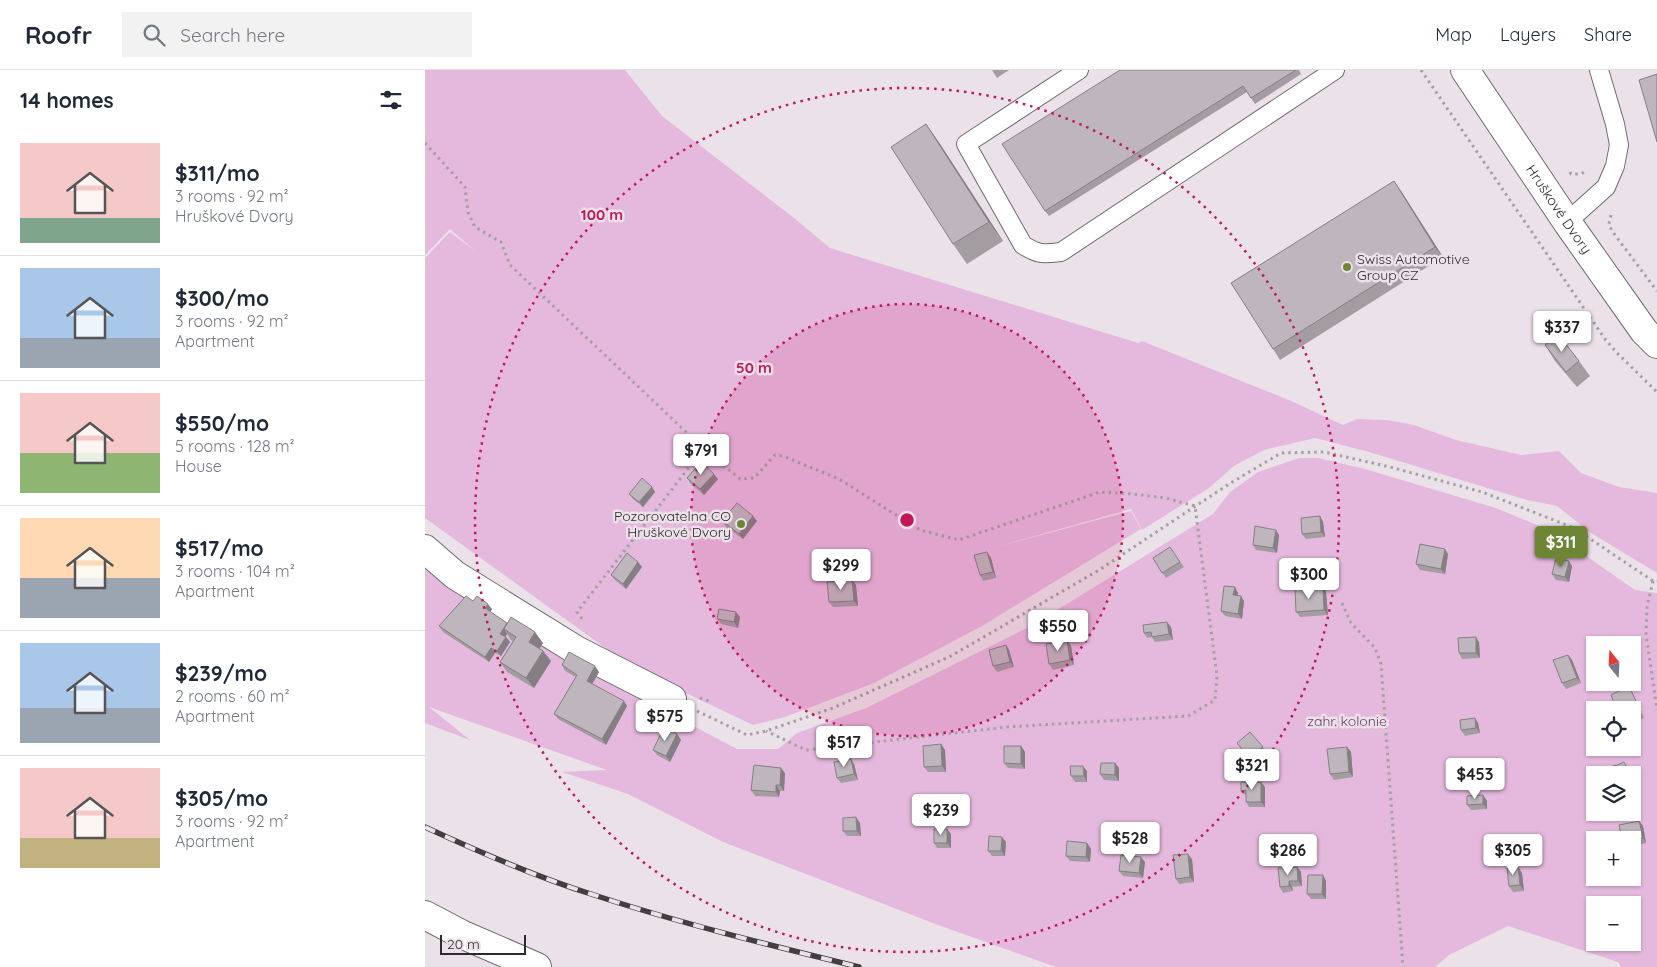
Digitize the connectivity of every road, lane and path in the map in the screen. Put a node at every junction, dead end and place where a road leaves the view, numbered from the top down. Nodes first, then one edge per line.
1 (1079, 70) edge
2 (1335, 70) edge
3 (1421, 70) edge
4 (1465, 70) edge
5 (1599, 70) edge
6 (425, 143) edge
7 (1566, 166) dead end
8 (1606, 187) junction
9 (1567, 222) junction
10 (1657, 292) edge
11 (1657, 344) edge
12 (1657, 392) edge
13 (697, 457) dead end
14 (1195, 506) junction
15 (425, 549) edge
16 (1655, 581) edge
17 (1342, 603) dead end
18 (583, 620) dead end
19 (672, 699) joint
20 (1657, 710) edge
21 (766, 731) junction
22 (425, 916) edge
23 (537, 967) edge
24 (1403, 967) edge

1 - 2 lane
3 - 12 path
4 - 9 street, Hruškové Dvory
5 - 8 lane
6 - 14 path
7 - 8 path
8 - 9 lane
8 - 10 path
9 - 11 street, Hruškové Dvory
13 - 18 path
14 - 16 path
14 - 21 path
14 - 21 path
15 - 19 street
16 - 20 path
17 - 24 path
19 - 21 path
22 - 23 street

